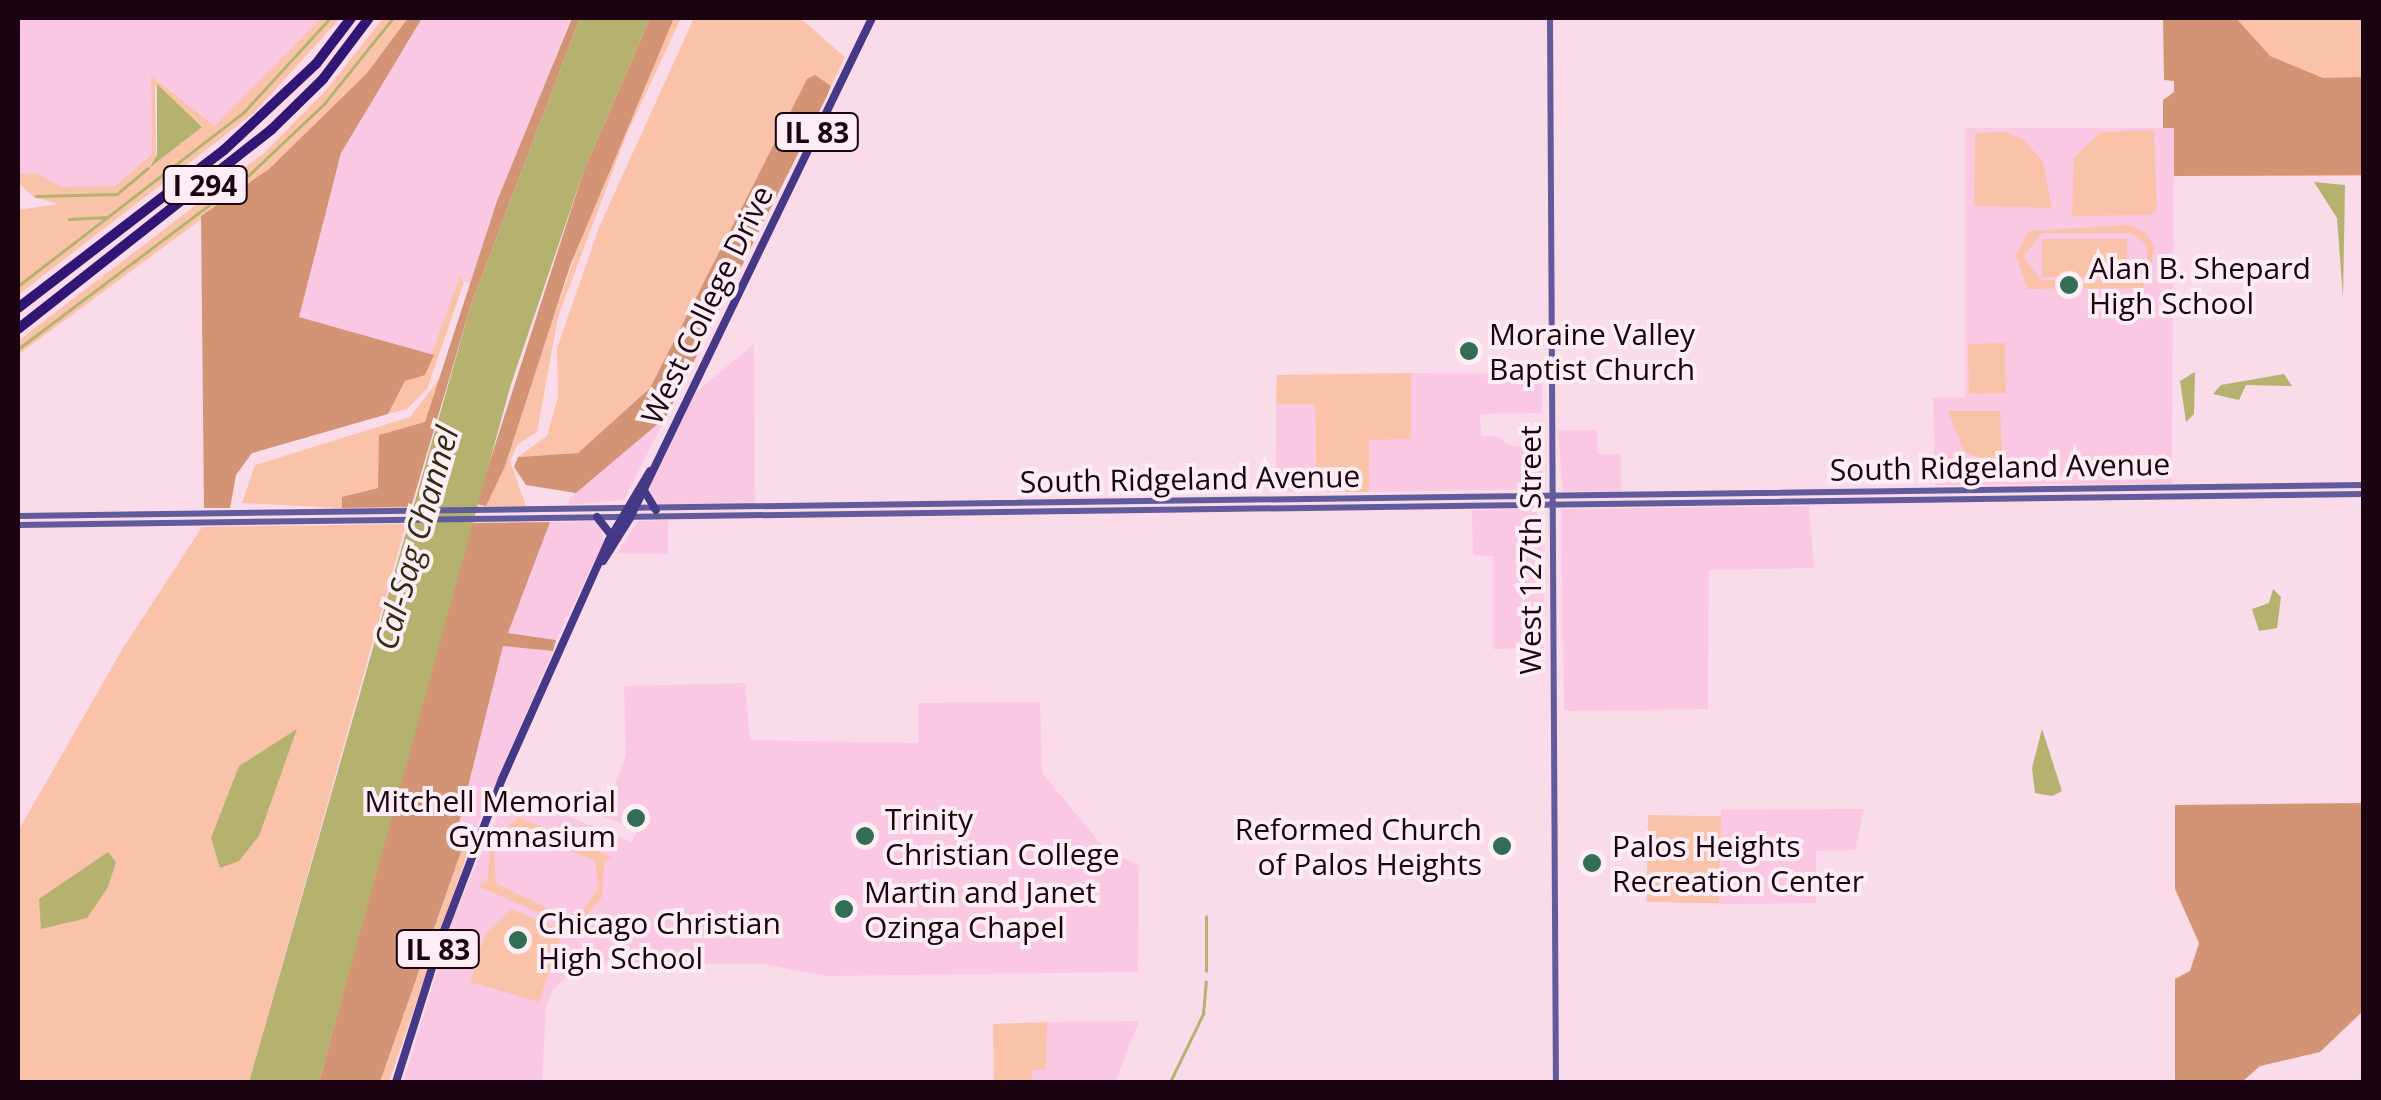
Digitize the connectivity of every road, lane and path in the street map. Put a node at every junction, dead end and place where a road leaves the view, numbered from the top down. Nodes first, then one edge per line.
1 (351, 18) edge
2 (369, 18) edge
3 (872, 18) edge
4 (1550, 18) edge
5 (18, 308) edge
6 (18, 329) edge
7 (650, 471) junction
8 (2364, 484) edge
9 (645, 487) junction
10 (2364, 494) edge
11 (1552, 502) junction
12 (656, 510) junction
13 (493, 514) junction
14 (627, 514) junction
15 (18, 516) edge
16 (391, 516) junction
17 (597, 517) junction
18 (18, 525) edge
19 (611, 537) junction
20 (603, 561) junction
21 (396, 1082) edge
22 (1556, 1082) edge

1 - 5 highway, I 294
2 - 6 highway, I 294
3 - 7 main road, West College Drive / IL 83
4 - 11 main road, West 127th Street
7 - 9 main road, West College Drive / IL 83
7 - 14 main road, West College Drive / IL 83
8 - 11 main road, South Ridgeland Avenue
9 - 12 main road
9 - 14 main road, West College Drive / IL 83
10 - 11 main road, South Ridgeland Avenue
11 - 12 main road, South Ridgeland Avenue
11 - 14 main road, South Ridgeland Avenue
11 - 22 main road, West 127th Street
12 - 14 main road, South Ridgeland Avenue
13 - 14 main road, South Ridgeland Avenue
13 - 16 main road, South Ridgeland Avenue
13 - 17 main road, South Ridgeland Avenue
14 - 17 main road, South Ridgeland Avenue
14 - 19 main road, West College Drive / IL 83
14 - 20 main road, West College Drive / IL 83
15 - 16 main road, South Ridgeland Avenue
16 - 18 main road, South Ridgeland Avenue
17 - 19 main road
19 - 20 main road, West College Drive / IL 83
20 - 21 main road, West College Drive / IL 83

